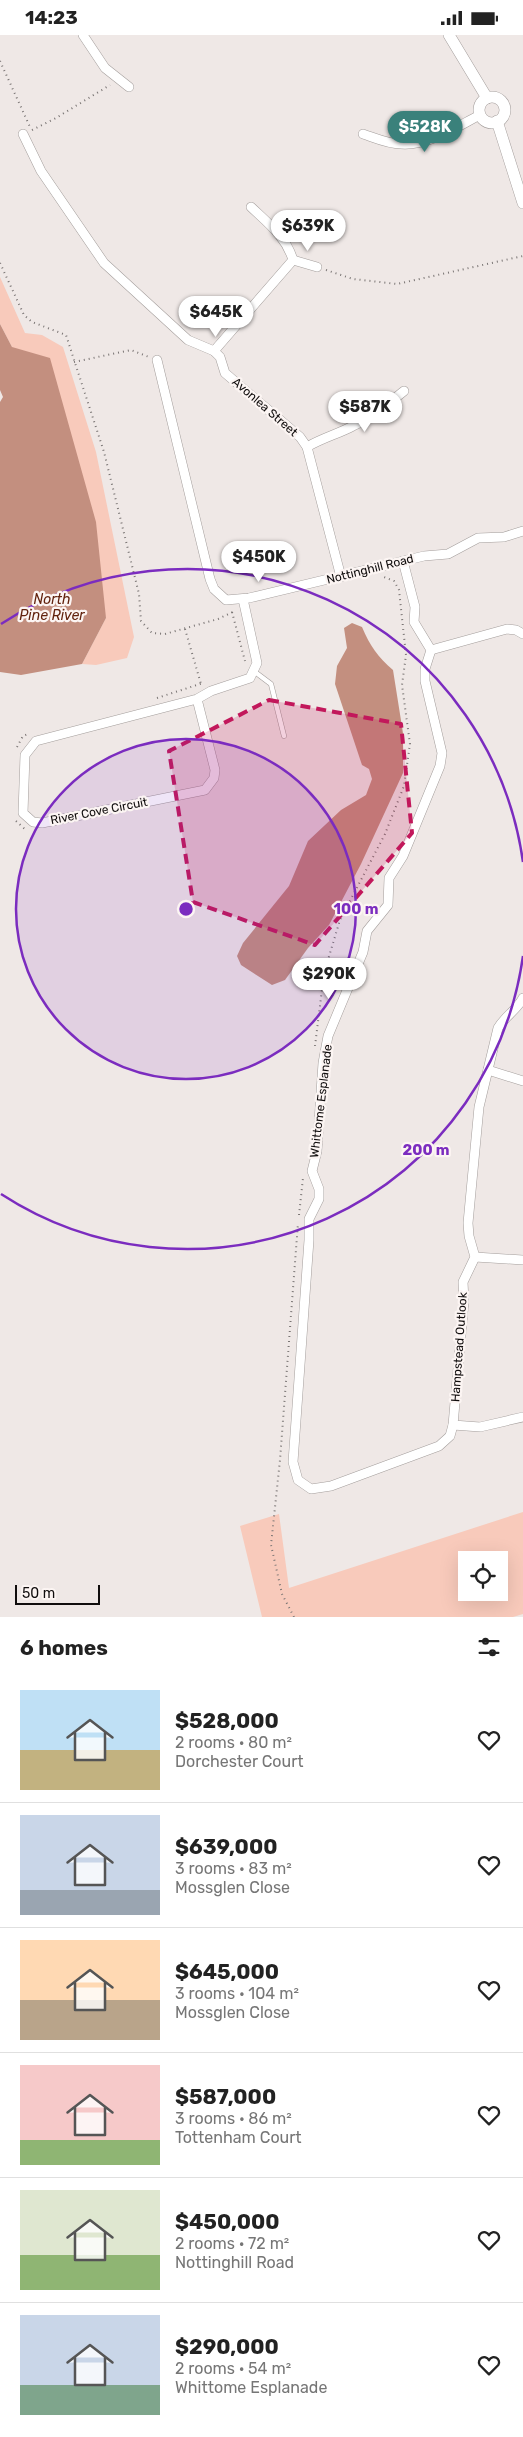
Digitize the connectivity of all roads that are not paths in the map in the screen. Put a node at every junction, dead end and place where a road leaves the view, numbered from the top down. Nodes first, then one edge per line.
1 (83, 35) edge
2 (449, 35) edge
3 (129, 87) dead end
4 (487, 98) junction
5 (480, 115) junction
6 (497, 121) junction
7 (27, 132) road end
8 (363, 134) dead end
9 (523, 203) edge
10 (251, 207) dead end
11 (293, 260) junction
12 (317, 267) road end
13 (214, 351) junction
14 (157, 360) road end
15 (404, 391) dead end
16 (307, 447) junction
17 (523, 531) edge
18 (403, 561) junction
19 (340, 577) junction
20 (244, 599) junction
21 (523, 633) edge
22 (431, 650) junction
23 (254, 672) junction
24 (198, 699) junction
25 (284, 735) dead end
26 (523, 998) edge
27 (488, 1069) junction
28 (523, 1081) edge
29 (475, 1257) junction
30 (523, 1260) edge
31 (523, 1417) edge
32 (453, 1425) junction
33 (293, 1462) joint

1 - 3 street
2 - 4 street
4 - 5 street
4 - 6 street
5 - 6 street
5 - 8 street
6 - 9 street
7 - 13 street
10 - 11 street
11 - 12 street
11 - 13 street
13 - 16 street, Avonlea Street
14 - 20 street, Nottinghill Road
15 - 16 street
16 - 19 street, Avonlea Street
17 - 18 street, Nottinghill Road
18 - 19 street, Nottinghill Road
18 - 22 street
19 - 20 street, Nottinghill Road
20 - 23 street
21 - 22 street
22 - 33 street, Whittome Esplanade
23 - 24 street, River Cove Circuit
23 - 25 lane
24 - 24 street, River Cove Circuit
26 - 27 street
27 - 28 street
27 - 29 street
29 - 30 street
29 - 32 street, Hampstead Outlook
31 - 32 street
32 - 33 street, Hampstead Outlook

